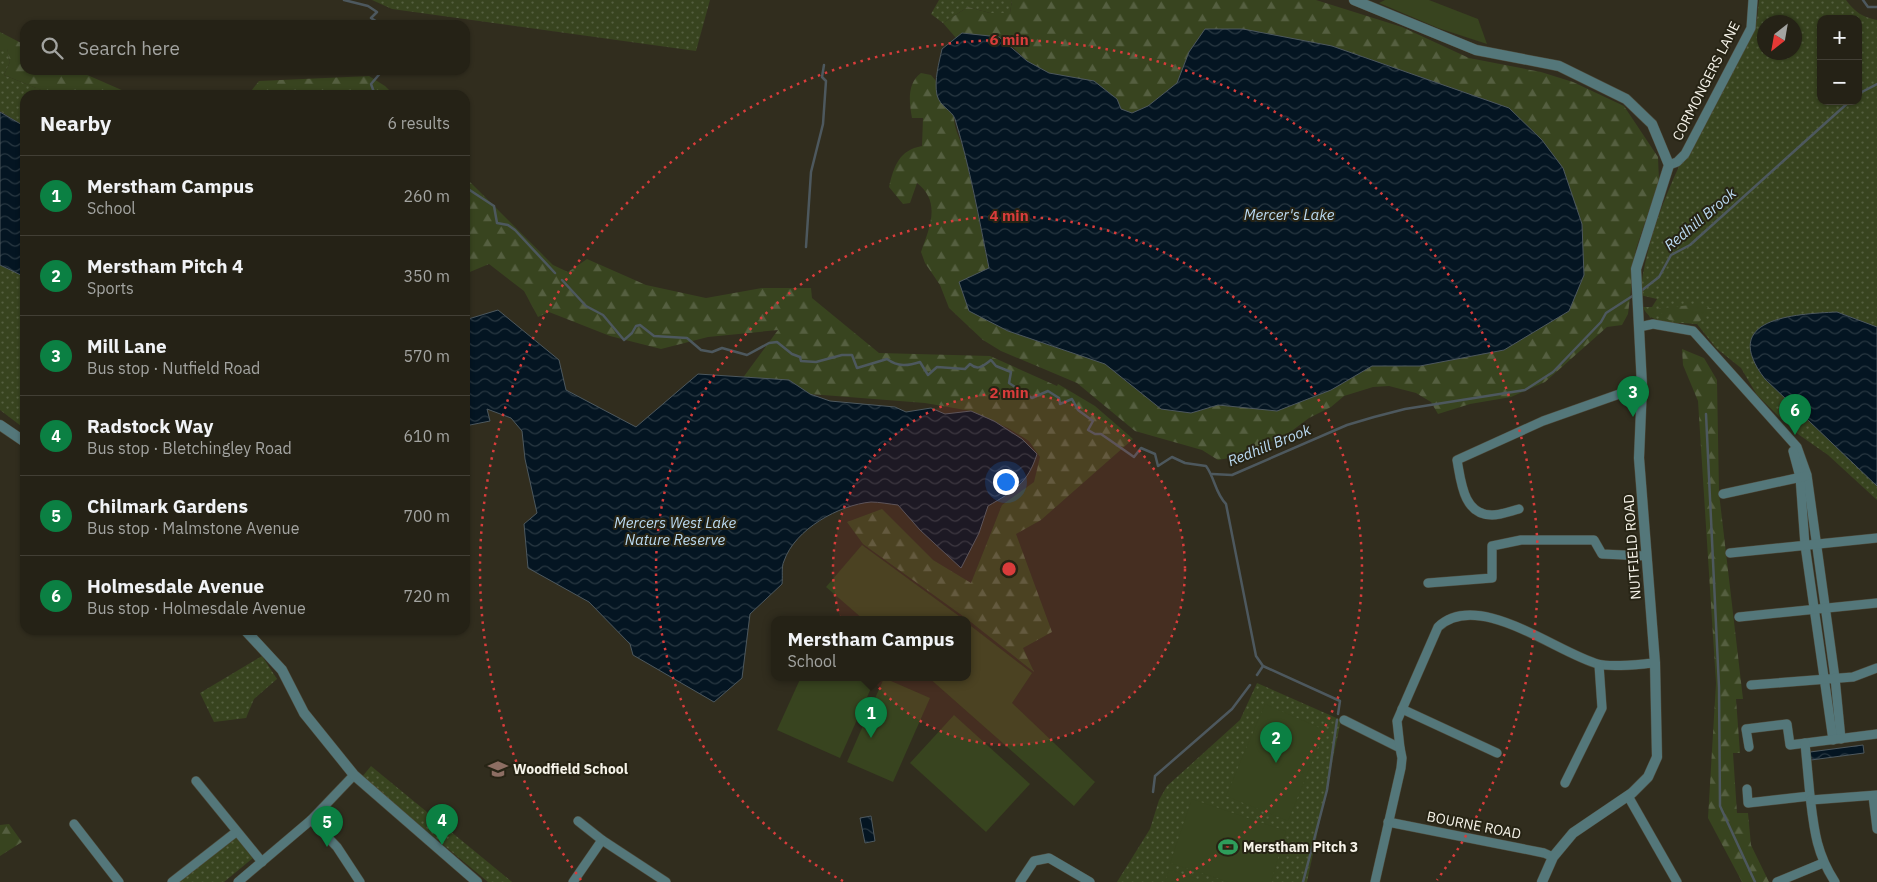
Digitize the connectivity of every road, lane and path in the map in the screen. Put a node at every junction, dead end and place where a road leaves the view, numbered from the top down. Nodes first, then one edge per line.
1 (1354, 0) edge
2 (1753, 0) edge
3 (1670, 165) junction
4 (1639, 327) junction
5 (1642, 386) junction
6 (0, 425) edge
7 (20, 439) edge
8 (1804, 476) junction
9 (1723, 494) dead end
10 (1519, 509) dead end
11 (1877, 538) edge
12 (1816, 544) junction
13 (1805, 545) junction
14 (1730, 554) dead end
15 (1646, 556) junction
16 (1428, 583) dead end
17 (1877, 603) edge
18 (1820, 610) junction
19 (1739, 617) dead end
20 (250, 635) edge
21 (1656, 663) junction
22 (1599, 665) junction
23 (1877, 668) edge
24 (1835, 678) junction
25 (1825, 681) junction
26 (1751, 685) dead end
27 (1402, 709) junction
28 (1344, 720) dead end
29 (1877, 734) edge
30 (1837, 739) junction
31 (1805, 743) junction
32 (1400, 748) junction
33 (1749, 748) dead end
34 (1497, 753) dead end
35 (354, 775) junction
36 (196, 781) dead end
37 (1565, 783) dead end
38 (1747, 789) dead end
39 (1628, 796) junction
40 (1875, 796) edge
41 (1810, 798) junction
42 (311, 820) junction
43 (578, 821) dead end
44 (1388, 822) junction
45 (74, 824) dead end
46 (1877, 829) edge
47 (236, 832) junction
48 (602, 840) junction
49 (1553, 857) junction
50 (262, 862) junction
51 (1823, 863) junction
52 (119, 882) edge
53 (172, 882) edge
54 (238, 882) edge
55 (360, 882) edge
56 (477, 882) edge
57 (573, 882) edge
58 (666, 882) edge
59 (1020, 882) edge
60 (1090, 882) edge
61 (1375, 882) edge
62 (1542, 882) edge
63 (1677, 882) edge
64 (1777, 882) edge
65 (1835, 882) edge

1 - 3 street
2 - 3 street, CORMONGERS LANE
3 - 4 street, NUTFIELD ROAD
4 - 5 street, NUTFIELD ROAD
4 - 8 street
5 - 10 street
5 - 15 street, NUTFIELD ROAD
6 - 7 street
8 - 9 street
8 - 12 street
8 - 13 street
11 - 12 street
12 - 13 street
12 - 18 street
13 - 14 street
13 - 18 street
15 - 16 street
15 - 21 street, NUTFIELD ROAD
17 - 18 street
18 - 19 street
18 - 24 street
18 - 25 street
20 - 35 street
21 - 22 street
21 - 39 street, NUTFIELD ROAD
22 - 27 street
22 - 37 street
23 - 24 street
24 - 25 street
24 - 30 street
25 - 26 street
25 - 30 street
27 - 32 street
27 - 34 street
28 - 32 street
29 - 30 street
30 - 31 street
31 - 33 street
31 - 41 street
32 - 44 street
35 - 42 street
35 - 56 street
36 - 47 street
38 - 41 street
39 - 49 street, NUTFIELD ROAD
39 - 63 street
40 - 41 street
40 - 46 street
41 - 51 street
42 - 50 street
42 - 55 street
43 - 48 street
44 - 49 street, BOURNE ROAD
44 - 61 street
45 - 52 street
47 - 50 street
47 - 53 street
48 - 57 street
48 - 58 street
49 - 62 street, NUTFIELD ROAD
50 - 54 street
51 - 64 street
51 - 65 street
59 - 60 street

